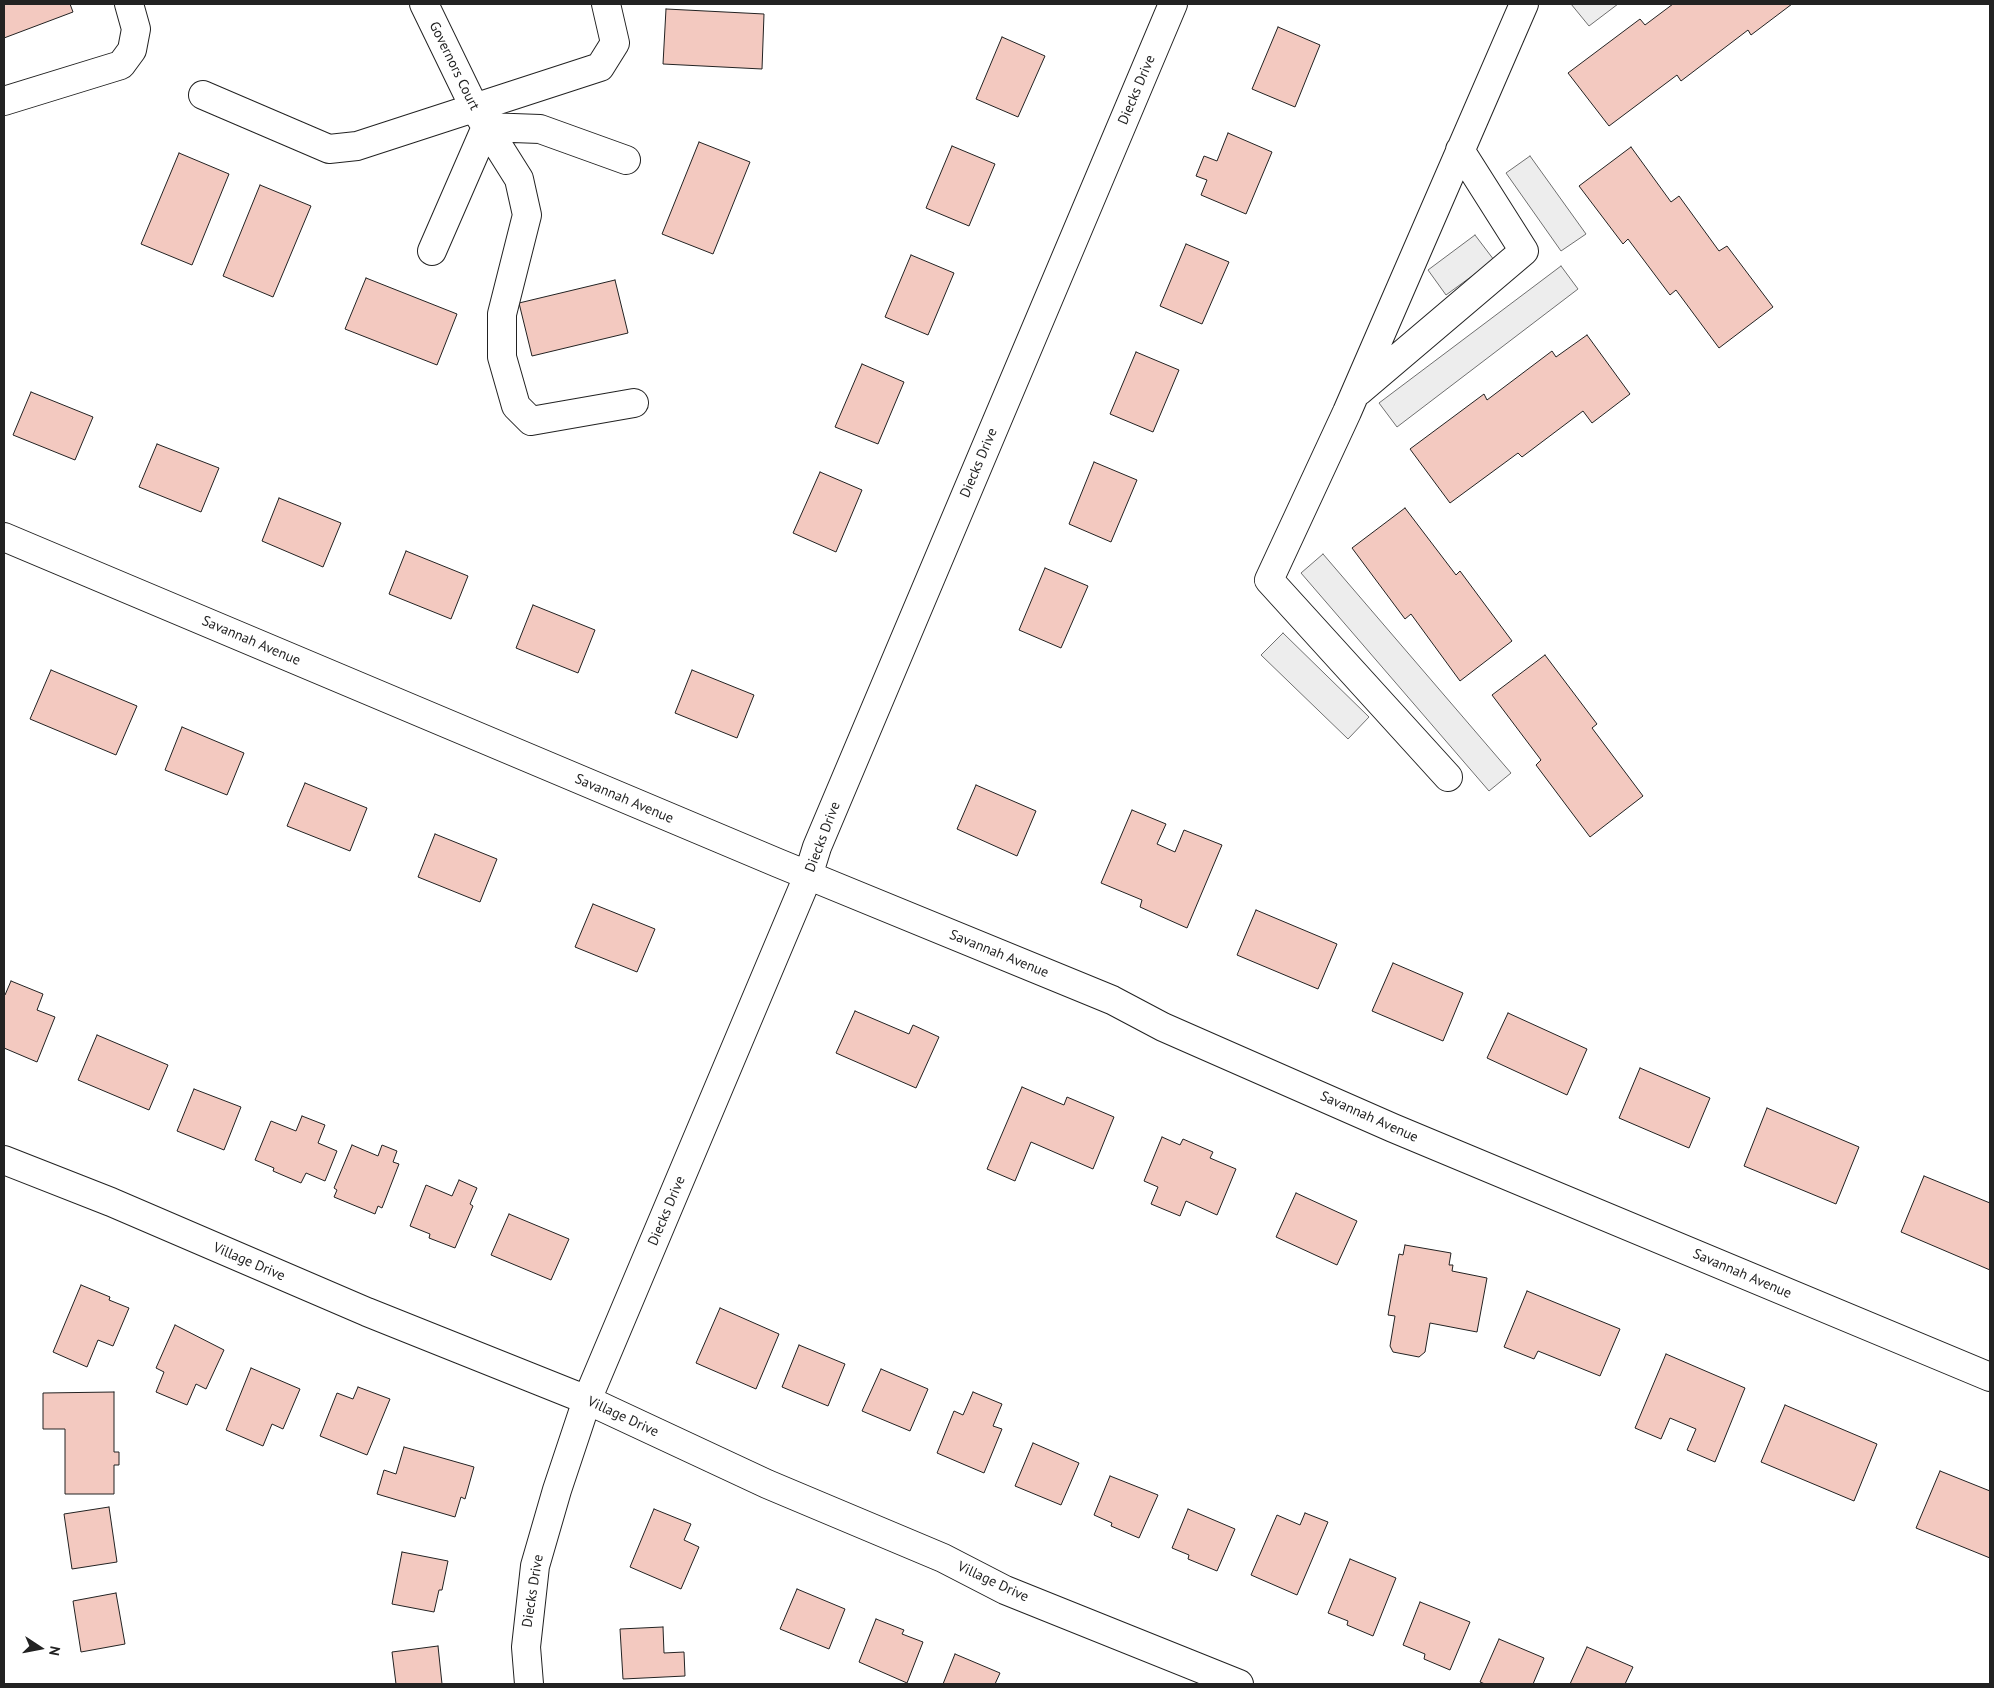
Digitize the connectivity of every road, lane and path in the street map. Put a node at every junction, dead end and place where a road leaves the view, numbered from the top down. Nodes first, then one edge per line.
1 (129, 4) edge
2 (424, 4) edge
3 (606, 4) edge
4 (1173, 4) edge
5 (1524, 4) edge
6 (203, 95) dead end
7 (4, 100) edge
8 (480, 118) junction
9 (1460, 150) junction
10 (626, 160) dead end
11 (432, 251) dead end
12 (1355, 395) junction
13 (634, 403) dead end
14 (4, 537) edge
15 (1448, 777) dead end
16 (808, 876) junction
17 (4, 1160) edge
18 (1990, 1378) edge
19 (587, 1400) junction
20 (529, 1684) edge
21 (1239, 1684) edge

1 - 7 street
2 - 8 street, Governors Court
3 - 8 street
4 - 16 street, Diecks Drive
5 - 9 street
6 - 8 street
8 - 10 street
8 - 11 street
8 - 13 street, Governors Court
9 - 12 street
9 - 12 street
12 - 15 street
14 - 16 street, Savannah Avenue
16 - 18 street, Savannah Avenue
16 - 19 street, Diecks Drive
17 - 19 street, Village Drive
19 - 20 street, Diecks Drive
19 - 21 street, Village Drive

